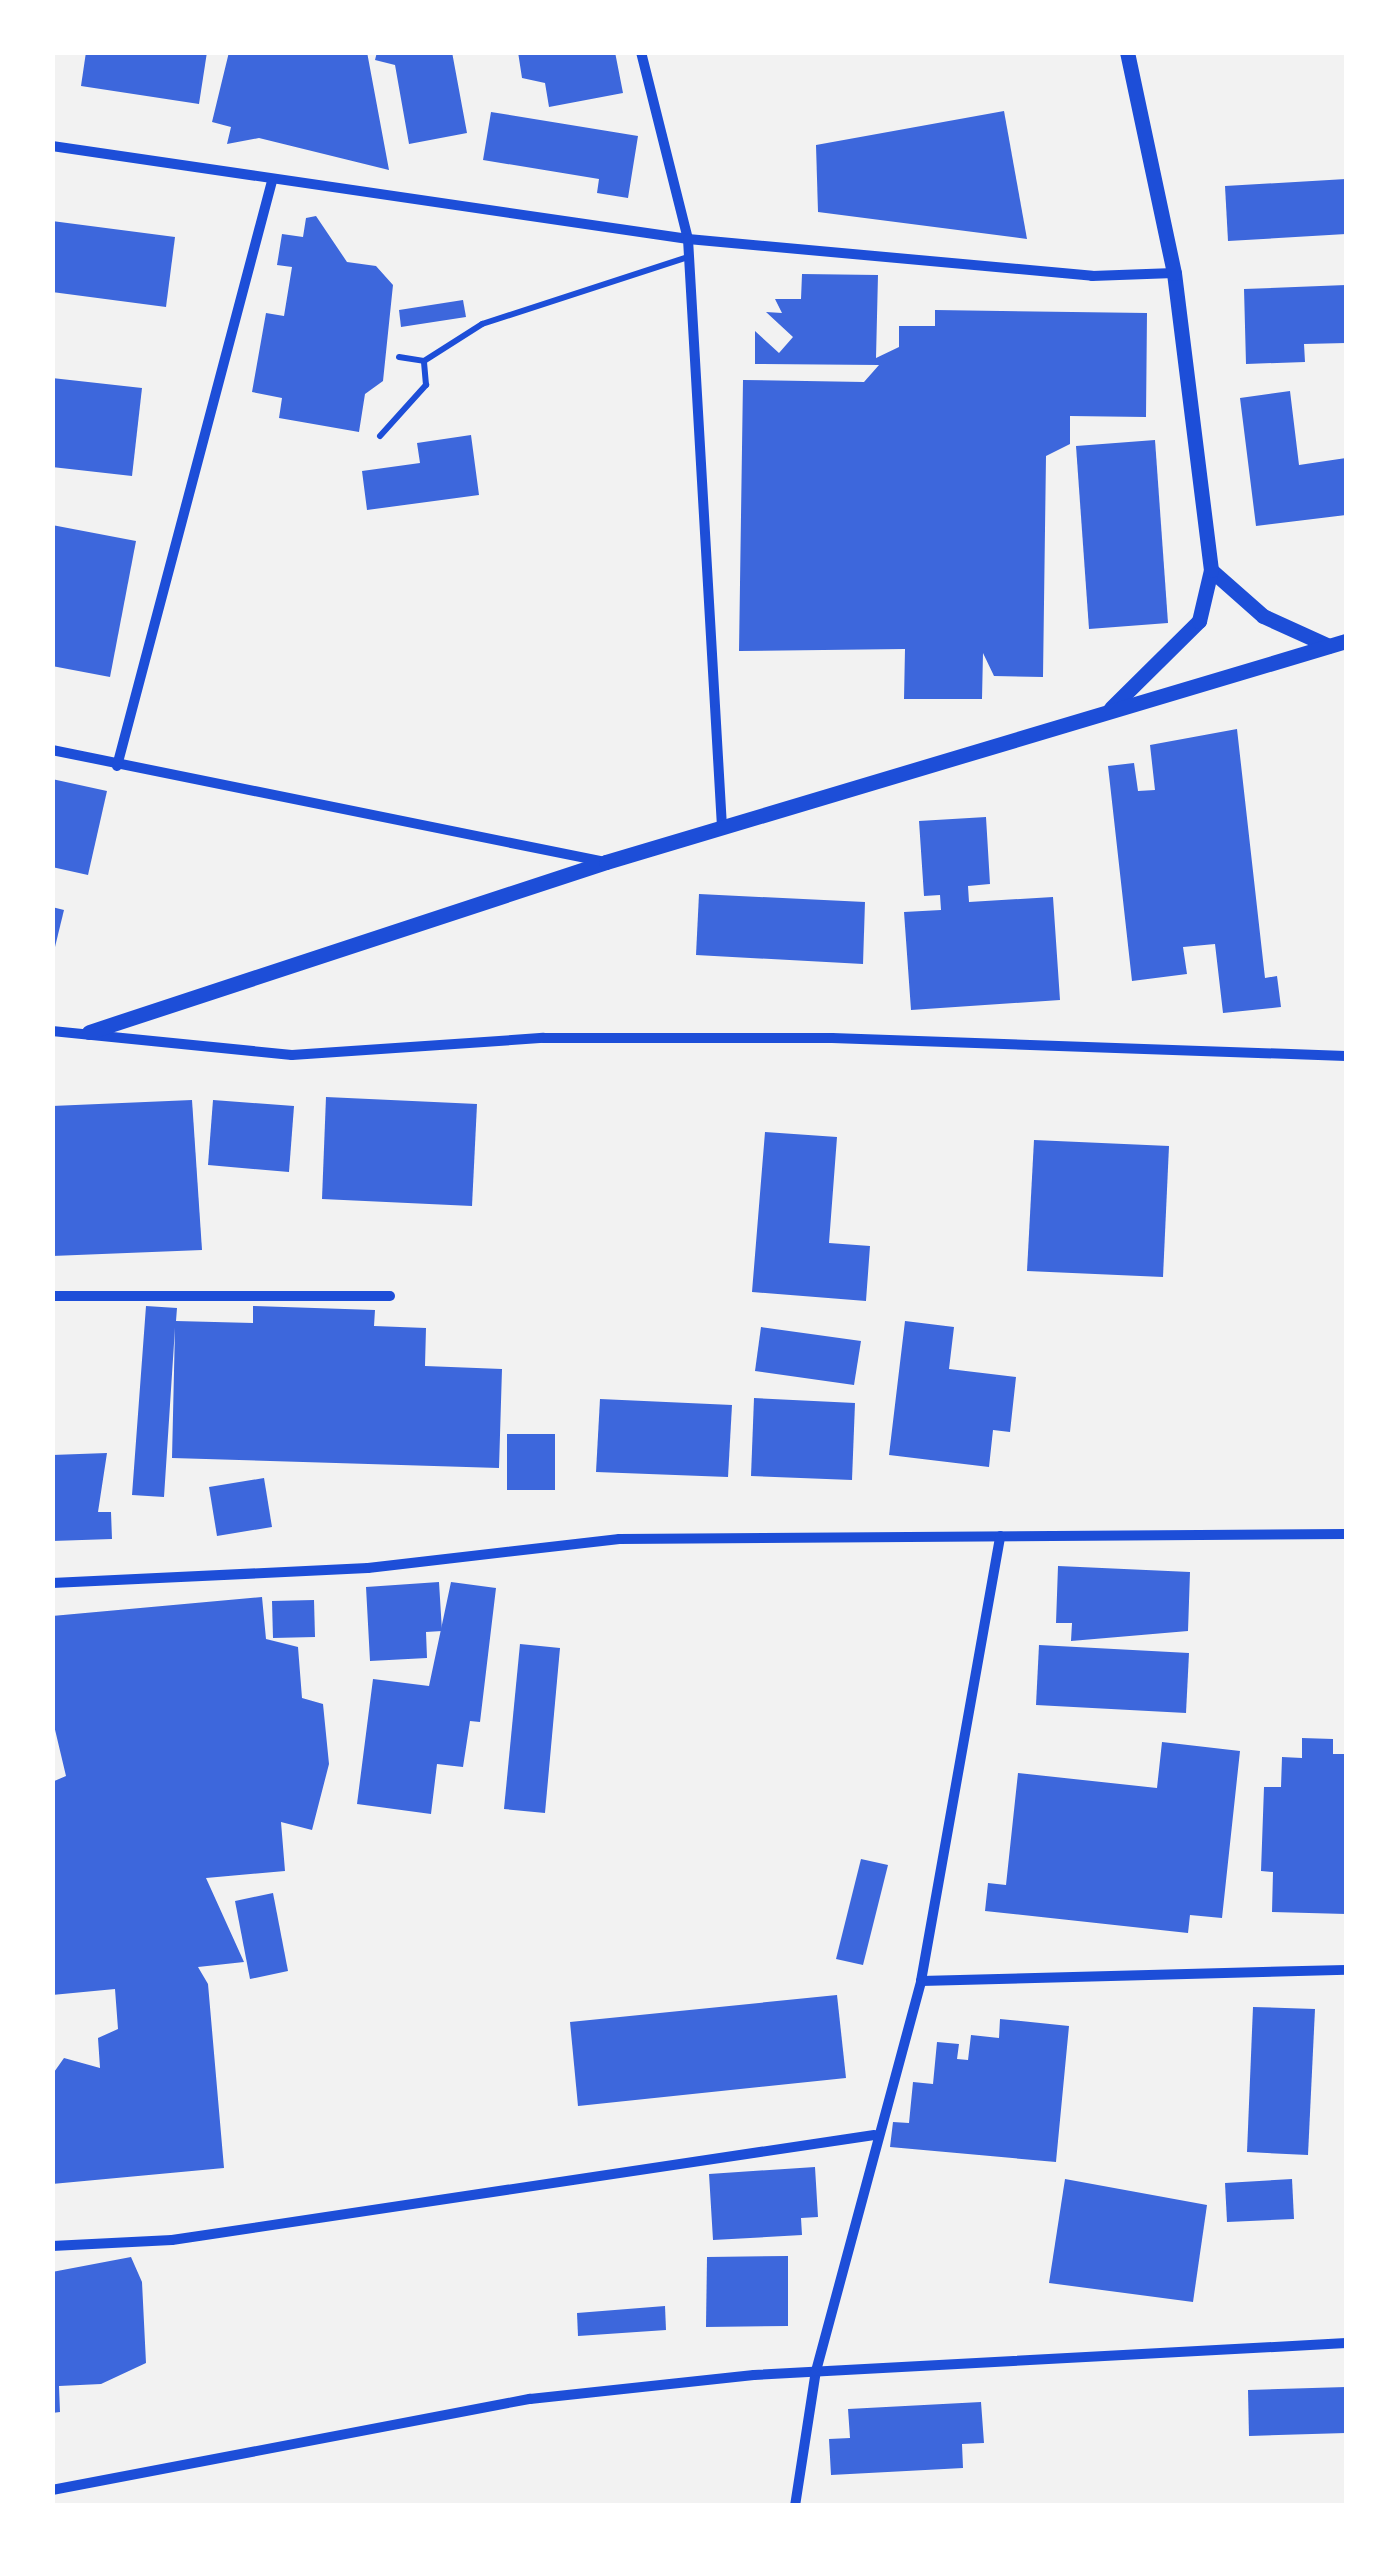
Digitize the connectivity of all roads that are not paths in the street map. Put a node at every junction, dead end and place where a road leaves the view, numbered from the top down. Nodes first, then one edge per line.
1 (641, 52) edge
2 (1126, 52) edge
3 (52, 146) edge
4 (272, 181) junction
5 (688, 239) junction
6 (690, 256) junction
7 (1174, 273) junction
8 (399, 357) dead end
9 (424, 361) junction
10 (380, 436) dead end
11 (1210, 570) junction
12 (1346, 641) edge
13 (1330, 646) junction
14 (1106, 712) junction
15 (52, 750) edge
16 (118, 766) junction
17 (722, 827) junction
18 (606, 862) junction
19 (52, 1031) edge
20 (88, 1032) junction
21 (1346, 1056) edge
22 (52, 1296) edge
23 (390, 1296) dead end
24 (1346, 1534) edge
25 (1000, 1536) junction
26 (52, 1583) edge
27 (1346, 1970) edge
28 (921, 1982) junction
29 (874, 2135) junction
30 (52, 2246) edge
31 (1346, 2343) edge
32 (816, 2371) junction
33 (52, 2490) edge
34 (795, 2506) edge

1 - 5 street
2 - 7 street
3 - 4 street
4 - 5 street
4 - 16 street
5 - 6 street
5 - 7 street
6 - 9 lane
6 - 17 street
7 - 11 street
8 - 9 lane
9 - 10 lane
11 - 13 street
11 - 14 street
12 - 13 street
13 - 14 street
14 - 17 street
15 - 16 street
16 - 18 street
17 - 18 street
18 - 20 street
19 - 20 street
20 - 21 street
22 - 23 street
24 - 25 street
25 - 26 street
25 - 28 street
27 - 28 street
28 - 29 street
29 - 30 street
29 - 32 street
31 - 32 street
32 - 33 street
32 - 34 street

